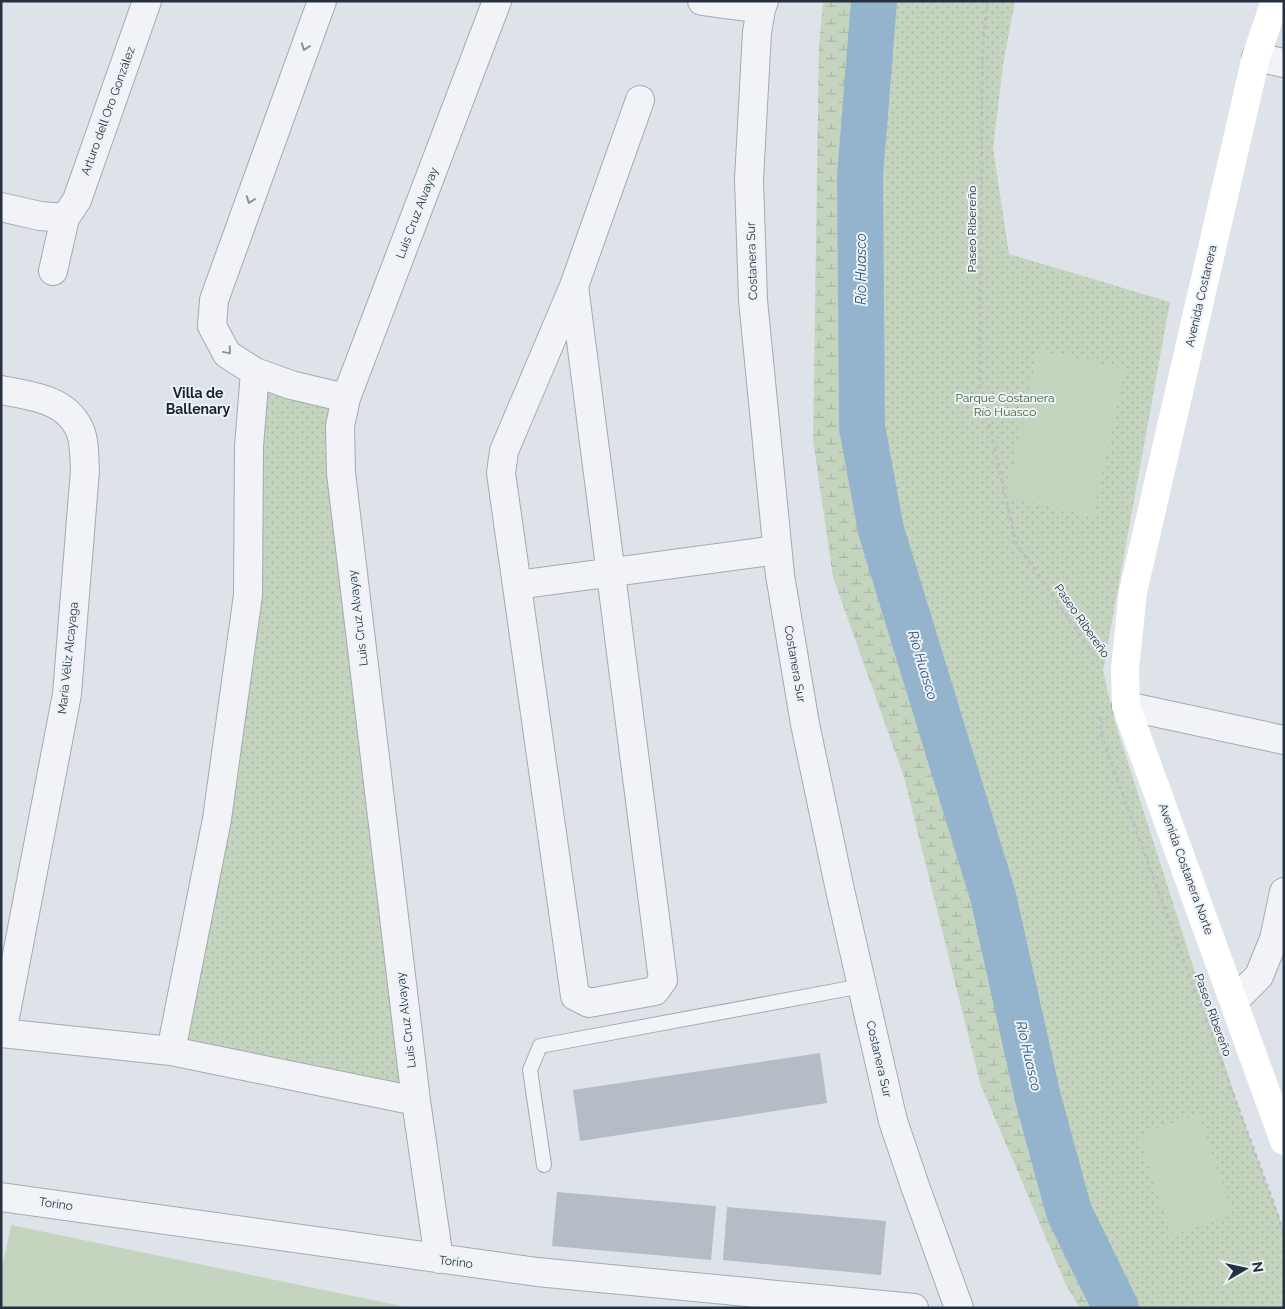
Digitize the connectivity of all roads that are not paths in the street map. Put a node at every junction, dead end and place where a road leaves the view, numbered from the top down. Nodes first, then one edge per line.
1 (147, 1) edge
2 (322, 1) edge
3 (498, 1) edge
4 (702, 1) edge
5 (1275, 1) edge
6 (762, 5) edge
7 (1256, 57) junction
8 (1284, 63) edge
9 (640, 100) dead end
10 (1, 207) edge
11 (65, 218) junction
12 (53, 271) dead end
13 (574, 286) junction
14 (255, 372) junction
15 (1, 390) edge
16 (346, 398) junction
17 (777, 550) junction
18 (611, 572) junction
19 (517, 585) junction
20 (1133, 592) joint
21 (1126, 706) junction
22 (1284, 740) edge
23 (1284, 892) edge
24 (862, 986) junction
25 (1234, 1001) junction
26 (2, 1033) edge
27 (171, 1051) junction
28 (1273, 1086) edge
29 (416, 1101) junction
30 (1284, 1141) edge
31 (544, 1165) dead end
32 (1, 1196) edge
33 (439, 1260) junction
34 (914, 1308) edge
35 (959, 1308) edge

1 - 11 street, Arturo dell Oro González
2 -> 14 street
3 - 16 street, Luis Cruz Alvayay
4 - 6 street
5 - 7 main road, Avenida Costanera
6 - 17 street, Costanera Sur
7 - 8 street
7 - 20 main road, Avenida Costanera
9 - 13 street
10 - 11 street
11 - 12 street, Arturo dell Oro González
13 - 18 street
13 - 19 street
14 - 16 street
14 - 27 street
15 - 26 street, María Véliz Alcayaga
16 - 29 street, Luis Cruz Alvayay
17 - 18 street
17 - 24 street, Costanera Sur
18 - 19 street
18 - 19 street
20 - 21 main road, Avenida Costanera Norte
21 - 22 street
21 - 25 main road, Avenida Costanera Norte
23 - 25 street
24 - 31 lane
24 - 35 street, Costanera Sur
25 - 28 main road, Avenida Costanera Norte
26 - 27 street
27 - 29 street
28 - 30 main road, Avenida Costanera Norte
29 - 33 street, Luis Cruz Alvayay
32 - 33 street, Torino
33 - 34 street, Torino

